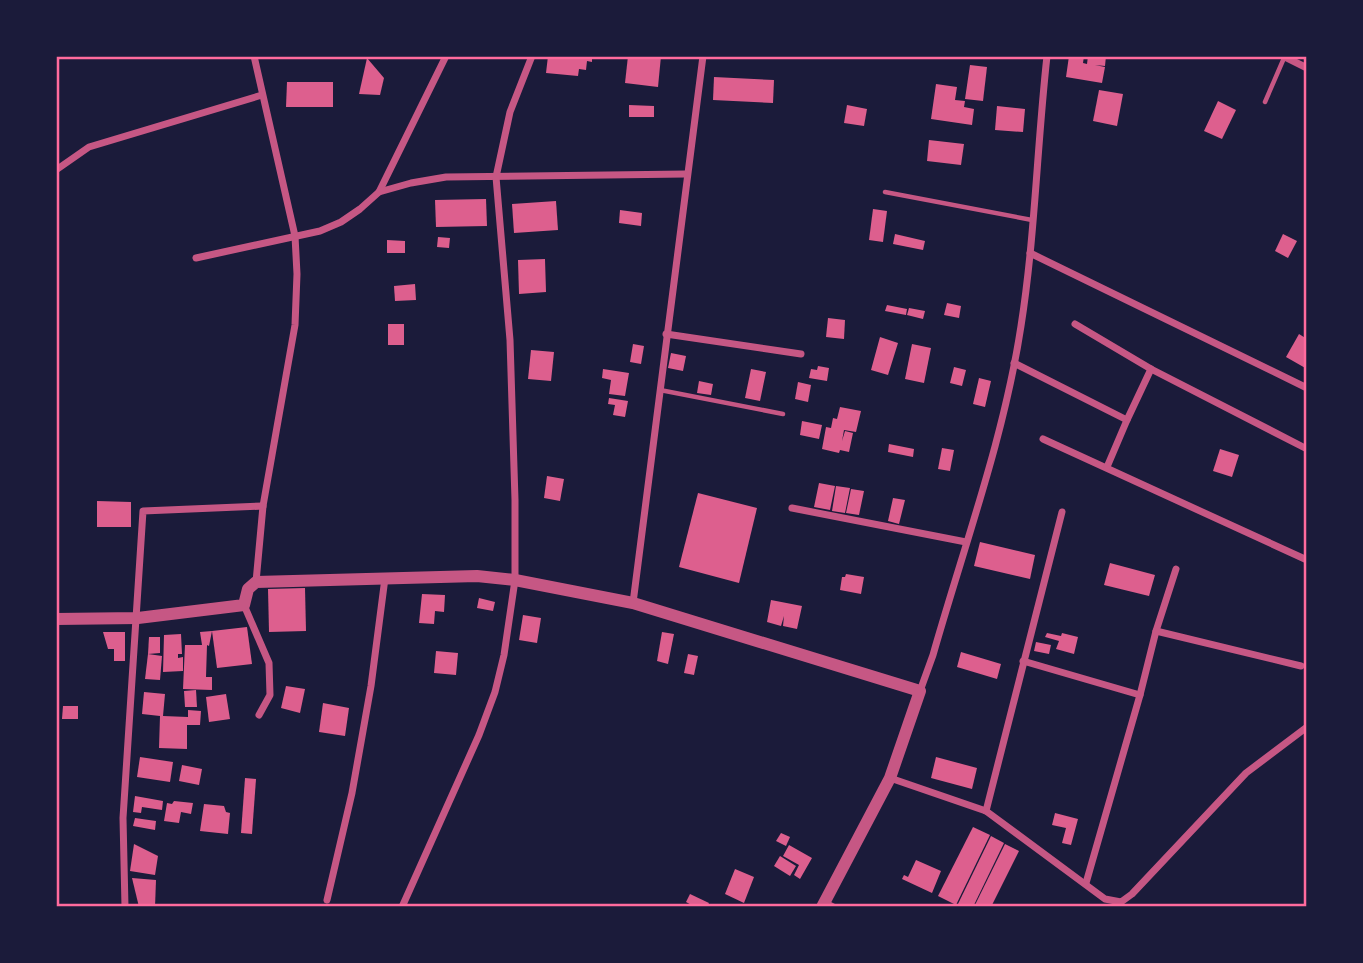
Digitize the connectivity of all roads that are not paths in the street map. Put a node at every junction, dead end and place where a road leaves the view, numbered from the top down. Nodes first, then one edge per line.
1 (254, 56) edge
2 (446, 56) edge
3 (532, 56) edge
4 (703, 56) edge
5 (1047, 56) edge
6 (1284, 56) edge
7 (1307, 68) edge
8 (262, 95) junction
9 (1265, 102) dead end
10 (56, 170) edge
11 (686, 174) junction
12 (496, 177) junction
13 (379, 191) junction
14 (885, 192) dead end
15 (1033, 220) junction
16 (295, 236) junction
17 (1030, 253) junction
18 (196, 258) dead end
19 (1075, 324) dead end
20 (666, 334) junction
21 (801, 354) dead end
22 (1014, 363) junction
23 (1151, 369) junction
24 (1307, 388) edge
25 (659, 389) junction
26 (783, 414) dead end
27 (1127, 420) junction
28 (1044, 439) dead end
29 (1307, 449) edge
30 (1107, 467) junction
31 (263, 506) junction
32 (792, 508) dead end
33 (1062, 512) dead end
34 (966, 542) junction
35 (1307, 559) edge
36 (1176, 569) dead end
37 (385, 578) junction
38 (515, 580) junction
39 (256, 582) junction
40 (633, 603) junction
41 (244, 604) junction
42 (138, 618) junction
43 (56, 619) edge
44 (1156, 631) junction
45 (1023, 661) junction
46 (1301, 666) dead end
47 (920, 691) junction
48 (1140, 695) junction
49 (259, 715) dead end
50 (1307, 727) edge
51 (890, 778) junction
52 (986, 811) junction
53 (1086, 883) junction
54 (327, 900) dead end
55 (828, 905) edge
56 (125, 907) edge
57 (402, 907) edge

1 - 8 street
2 - 13 street
3 - 12 street
4 - 11 street
5 - 15 street
6 - 7 street
6 - 9 lane
8 - 10 street
8 - 16 street
11 - 12 street
11 - 20 street
12 - 13 street
12 - 38 street
13 - 16 street
14 - 15 lane
15 - 17 street
16 - 18 street
16 - 31 street
17 - 22 street
17 - 24 street
19 - 23 street
20 - 21 street
20 - 25 street
22 - 27 street
22 - 34 street
23 - 27 street
23 - 29 street
25 - 26 lane
25 - 40 street
27 - 30 street
28 - 30 street
30 - 35 street
31 - 39 street
31 - 42 street
32 - 34 street
33 - 45 street
34 - 47 street
36 - 44 street
37 - 38 street
37 - 39 street
37 - 54 street
38 - 40 street
38 - 57 street
39 - 41 street
40 - 47 street
41 - 42 street
41 - 49 street
42 - 43 street
42 - 56 street
44 - 46 street
44 - 48 street
45 - 48 street
45 - 52 street
47 - 51 street
48 - 53 street
50 - 53 street
51 - 52 street
51 - 55 street
52 - 53 street

